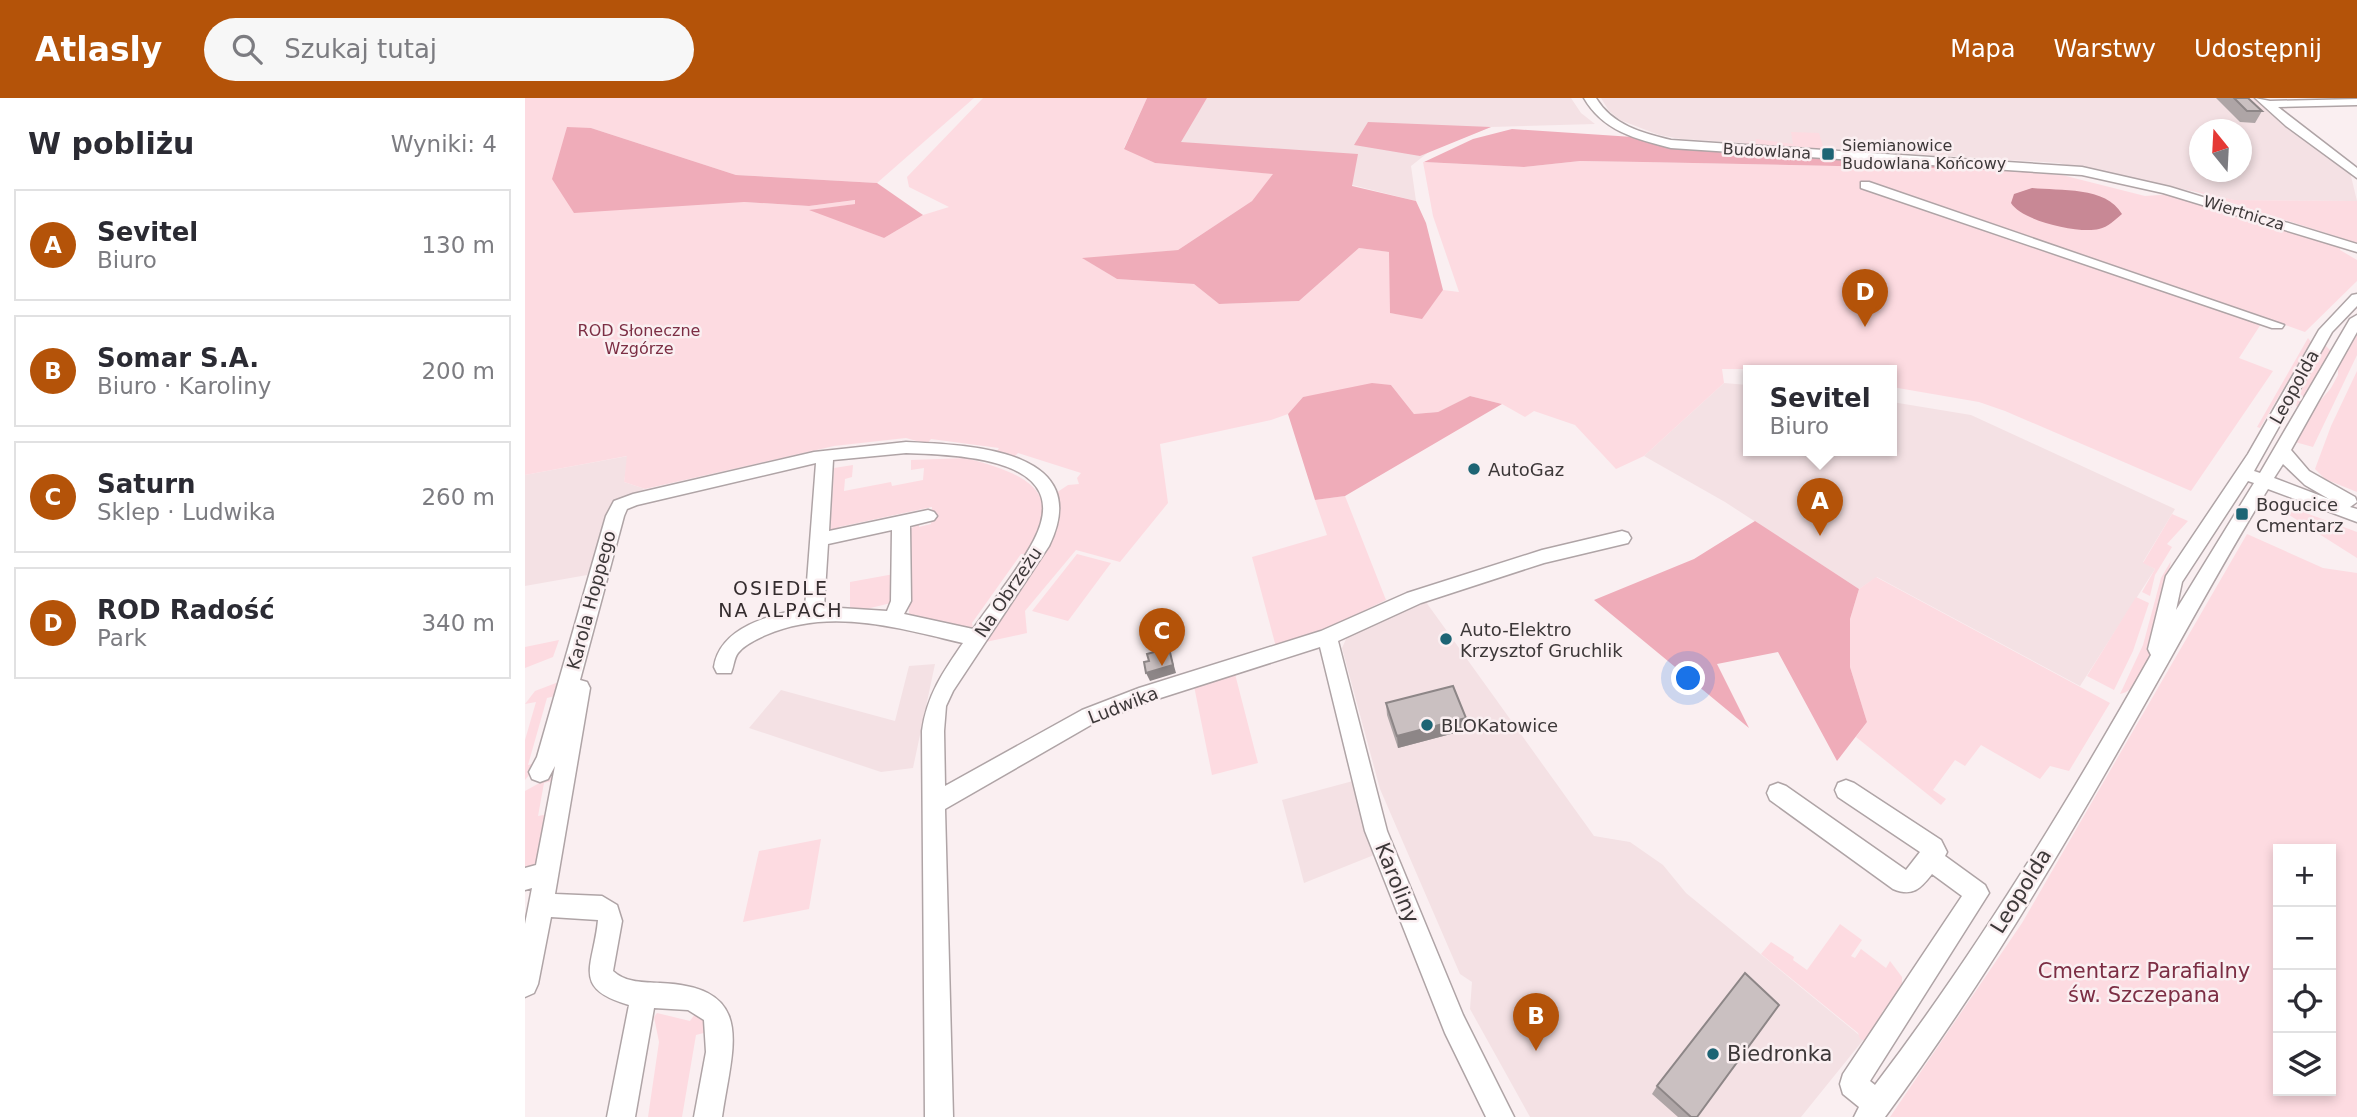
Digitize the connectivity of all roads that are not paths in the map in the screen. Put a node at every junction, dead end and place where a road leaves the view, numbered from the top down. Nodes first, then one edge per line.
1 (1590, 98) edge
2 (2265, 101) edge
3 (2357, 102) edge
4 (2357, 173) edge
5 (1865, 185) dead end
6 (2166, 190) joint
7 (2357, 250) edge
8 (2357, 298) edge
9 (2357, 319) edge
10 (2277, 325) dead end
11 (2320, 339) junction
12 (2341, 347) junction
13 (2283, 450) junction
14 (825, 456) junction
15 (2246, 469) junction
16 (2267, 477) junction
17 (2357, 505) edge
18 (616, 511) joint
19 (928, 516) dead end
20 (2357, 516) edge
21 (901, 522) junction
22 (1622, 538) dead end
23 (818, 540) junction
24 (814, 614) junction
25 (892, 619) junction
26 (1327, 637) junction
27 (977, 638) junction
28 (724, 667) dead end
29 (2154, 670) junction
30 (567, 690) junction
31 (565, 763) junction
32 (533, 779) edge
33 (1846, 790) dead end
34 (1778, 793) dead end
35 (935, 803) junction
36 (1931, 859) junction
37 (536, 876) edge
38 (541, 905) junction
39 (525, 984) edge
40 (644, 995) junction
41 (1873, 1111) edge
42 (621, 1117) edge
43 (708, 1117) edge
44 (939, 1117) edge
45 (1500, 1117) edge

1 - 6 street, Budowlana
2 - 3 street
2 - 4 street
5 - 10 street
6 - 7 street, Wiertnicza
8 - 11 street, Leopolda
9 - 12 street, Leopolda
11 - 12 street
11 - 15 street, Leopolda
12 - 13 street, Leopolda
13 - 16 street, Leopolda
13 - 17 street
14 - 18 street, Na Obrzeżu
14 - 23 street
14 - 27 street, Na Obrzeżu
15 - 16 street
15 - 29 street, Leopolda
16 - 17 street
16 - 20 street
16 - 29 street, Leopolda
18 - 30 street, Karola Hoppego
19 - 21 street
21 - 23 street
21 - 25 street
22 - 26 street, Ludwika
23 - 24 street
24 - 25 street
24 - 28 street
25 - 27 street
26 - 35 street, Ludwika
26 - 45 street, Karoliny
27 - 35 street, Na Obrzeżu
29 - 41 street, Leopolda
30 - 31 street, Karola Hoppego
30 - 32 street, Karola Hoppego
31 - 32 street, Karola Hoppego
31 - 37 street, Karola Hoppego
33 - 36 street, Leopolda
34 - 36 street
35 - 44 street
36 - 41 street, Leopolda
37 - 38 street, Karola Hoppego
38 - 39 street
38 - 40 street
40 - 42 street
40 - 43 street

